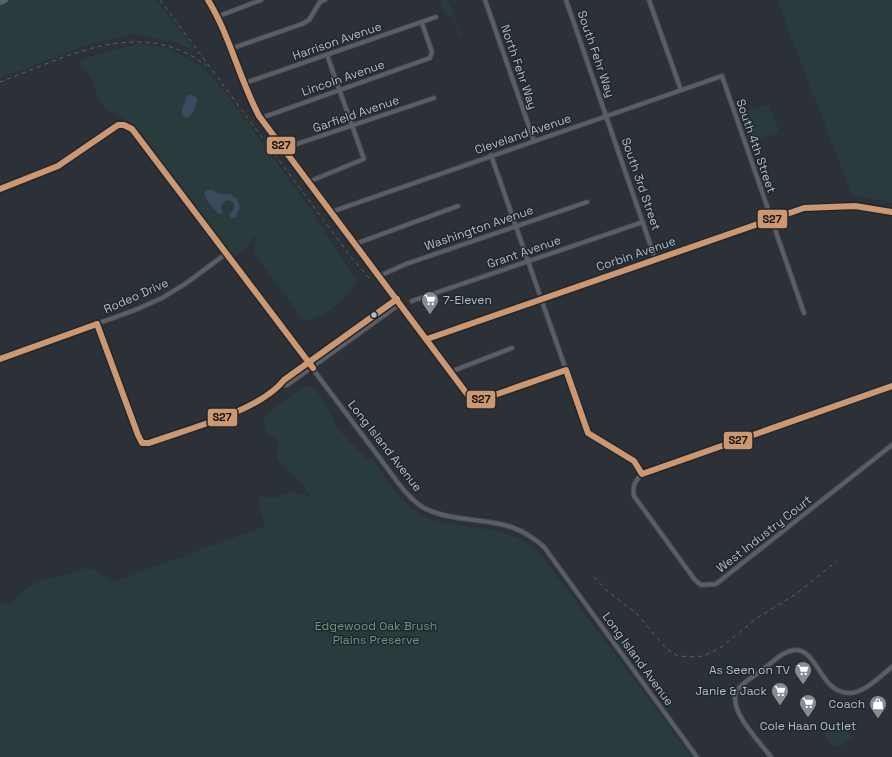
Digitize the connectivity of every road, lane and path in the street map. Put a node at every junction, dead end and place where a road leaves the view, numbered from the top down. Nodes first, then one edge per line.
1 (5, 0) edge
2 (208, 0) edge
3 (261, 0) edge
4 (325, 0) edge
5 (485, 0) edge
6 (566, 0) edge
7 (649, 0) edge
8 (0, 2) edge
9 (218, 16) junction
10 (436, 18) dead end
11 (422, 23) junction
12 (232, 48) junction
13 (327, 55) junction
14 (722, 76) joint
15 (245, 83) junction
16 (681, 90) junction
17 (340, 91) junction
18 (434, 98) dead end
19 (607, 116) junction
20 (261, 118) junction
21 (352, 126) junction
22 (534, 141) junction
23 (285, 150) junction
24 (491, 156) junction
25 (308, 182) junction
26 (0, 189) edge
27 (587, 202) dead end
28 (458, 206) dead end
29 (331, 212) junction
30 (892, 212) edge
31 (771, 218) junction
32 (643, 222) junction
33 (515, 226) junction
34 (355, 244) junction
35 (227, 253) junction
36 (656, 258) junction
37 (528, 261) junction
38 (379, 276) junction
39 (540, 298) junction
40 (397, 299) junction
41 (412, 302) dead end
42 (400, 304) junction
43 (804, 313) dead end
44 (97, 324) junction
45 (427, 339) junction
46 (512, 348) dead end
47 (0, 359) edge
48 (309, 363) junction
49 (313, 368) junction
50 (566, 370) junction
51 (450, 372) junction
52 (283, 385) junction
53 (892, 386) edge
54 (892, 446) edge
55 (642, 474) junction
56 (892, 667) edge
57 (697, 757) edge
58 (771, 757) edge

1 - 8 highway
2 - 9 street
3 - 9 street
4 - 12 street
5 - 22 street, North Fehr Way
6 - 19 street, South Fehr Way
7 - 16 street
9 - 12 street
10 - 11 street, Harrison Avenue
11 - 13 street, Harrison Avenue
11 - 17 street, Lincoln Avenue
12 - 15 street
13 - 15 street, Harrison Avenue
13 - 17 street
14 - 16 street, Cleveland Avenue
14 - 31 street, South 4th Street
15 - 20 street
16 - 19 street, Cleveland Avenue
17 - 20 street, Lincoln Avenue
17 - 21 street
18 - 21 street, Garfield Avenue
19 - 22 street, Cleveland Avenue
19 - 32 street, South 3rd Street
20 - 23 street
21 - 23 street, Garfield Avenue
21 - 25 street
22 - 24 street, Cleveland Avenue
23 - 25 street
24 - 29 street, Cleveland Avenue
24 - 33 street
25 - 29 street
26 - 35 street, Long Island Avenue
27 - 33 street, Washington Avenue
28 - 34 street
29 - 34 street
30 - 31 street, Corbin Avenue
31 - 36 street, Corbin Avenue
31 - 43 street, South 4th Street
32 - 36 street, South 3rd Street
32 - 37 street, Grant Avenue
33 - 37 street
33 - 38 street, Washington Avenue
34 - 38 street
35 - 44 street, Rodeo Drive
35 - 48 street, Long Island Avenue
36 - 39 street, Corbin Avenue
37 - 39 street
37 - 41 street, Grant Avenue
38 - 40 street
39 - 45 street, Corbin Avenue
39 - 50 street
40 - 42 street
40 - 48 street
42 - 45 street
42 - 49 street
44 - 47 street, Rodeo Drive
44 - 52 street
45 - 51 street
46 - 51 street
48 - 49 street, Long Island Avenue
48 - 52 street
49 - 52 street
49 - 57 street, Long Island Avenue
50 - 51 street
50 - 55 street
53 - 55 street
54 - 55 street, West Industry Court
56 - 58 street

